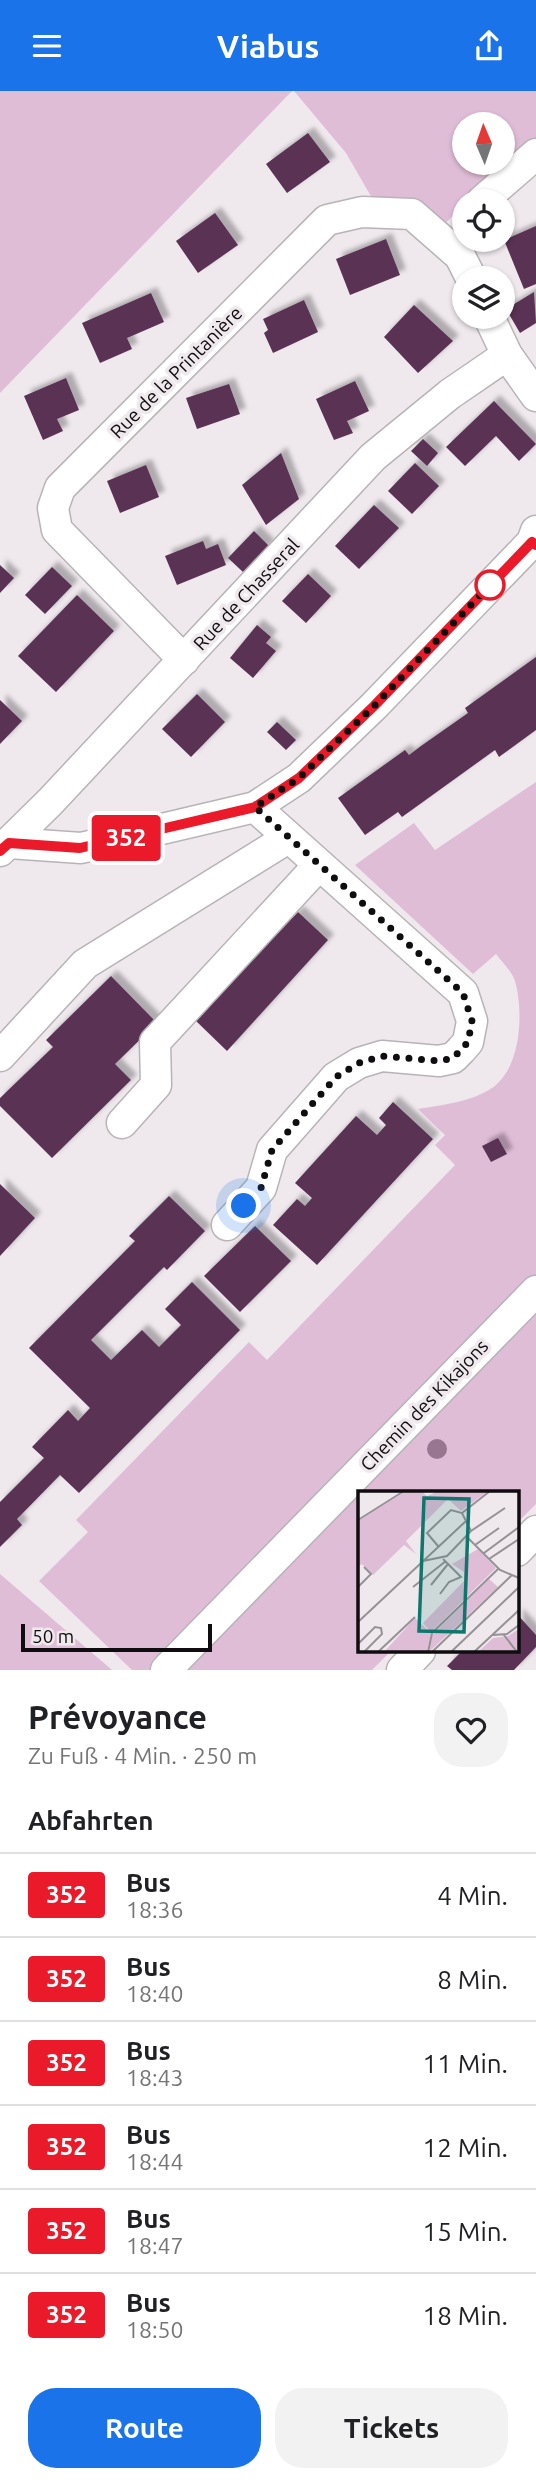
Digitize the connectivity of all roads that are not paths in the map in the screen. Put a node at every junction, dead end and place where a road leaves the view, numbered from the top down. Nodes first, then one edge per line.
1 (536, 154) edge
2 (496, 189) edge
3 (465, 258) edge
4 (495, 329) edge
5 (507, 355) junction
6 (536, 396) edge
7 (535, 539) edge
8 (184, 660) junction
9 (255, 807) junction
10 (288, 838) junction
11 (4, 847) edge
12 (318, 866) junction
13 (0, 1056) edge
14 (122, 1123) dead end
15 (227, 1225) dead end
16 (536, 1291) edge
17 (536, 1531) edge
18 (518, 1550) edge
19 (418, 1653) edge
20 (166, 1670) edge
21 (402, 1670) edge

1 - 2 street
3 - 8 street, Rue de la Printanière
4 - 5 street
5 - 6 street
5 - 8 street, Rue de Chasseral
7 - 9 street
8 - 11 street, Rue de Chasseral
9 - 10 street
9 - 11 street
10 - 12 street
10 - 13 street
12 - 14 street
12 - 15 street
16 - 20 street, Chemin des Kikajons
17 - 18 street
19 - 21 street

